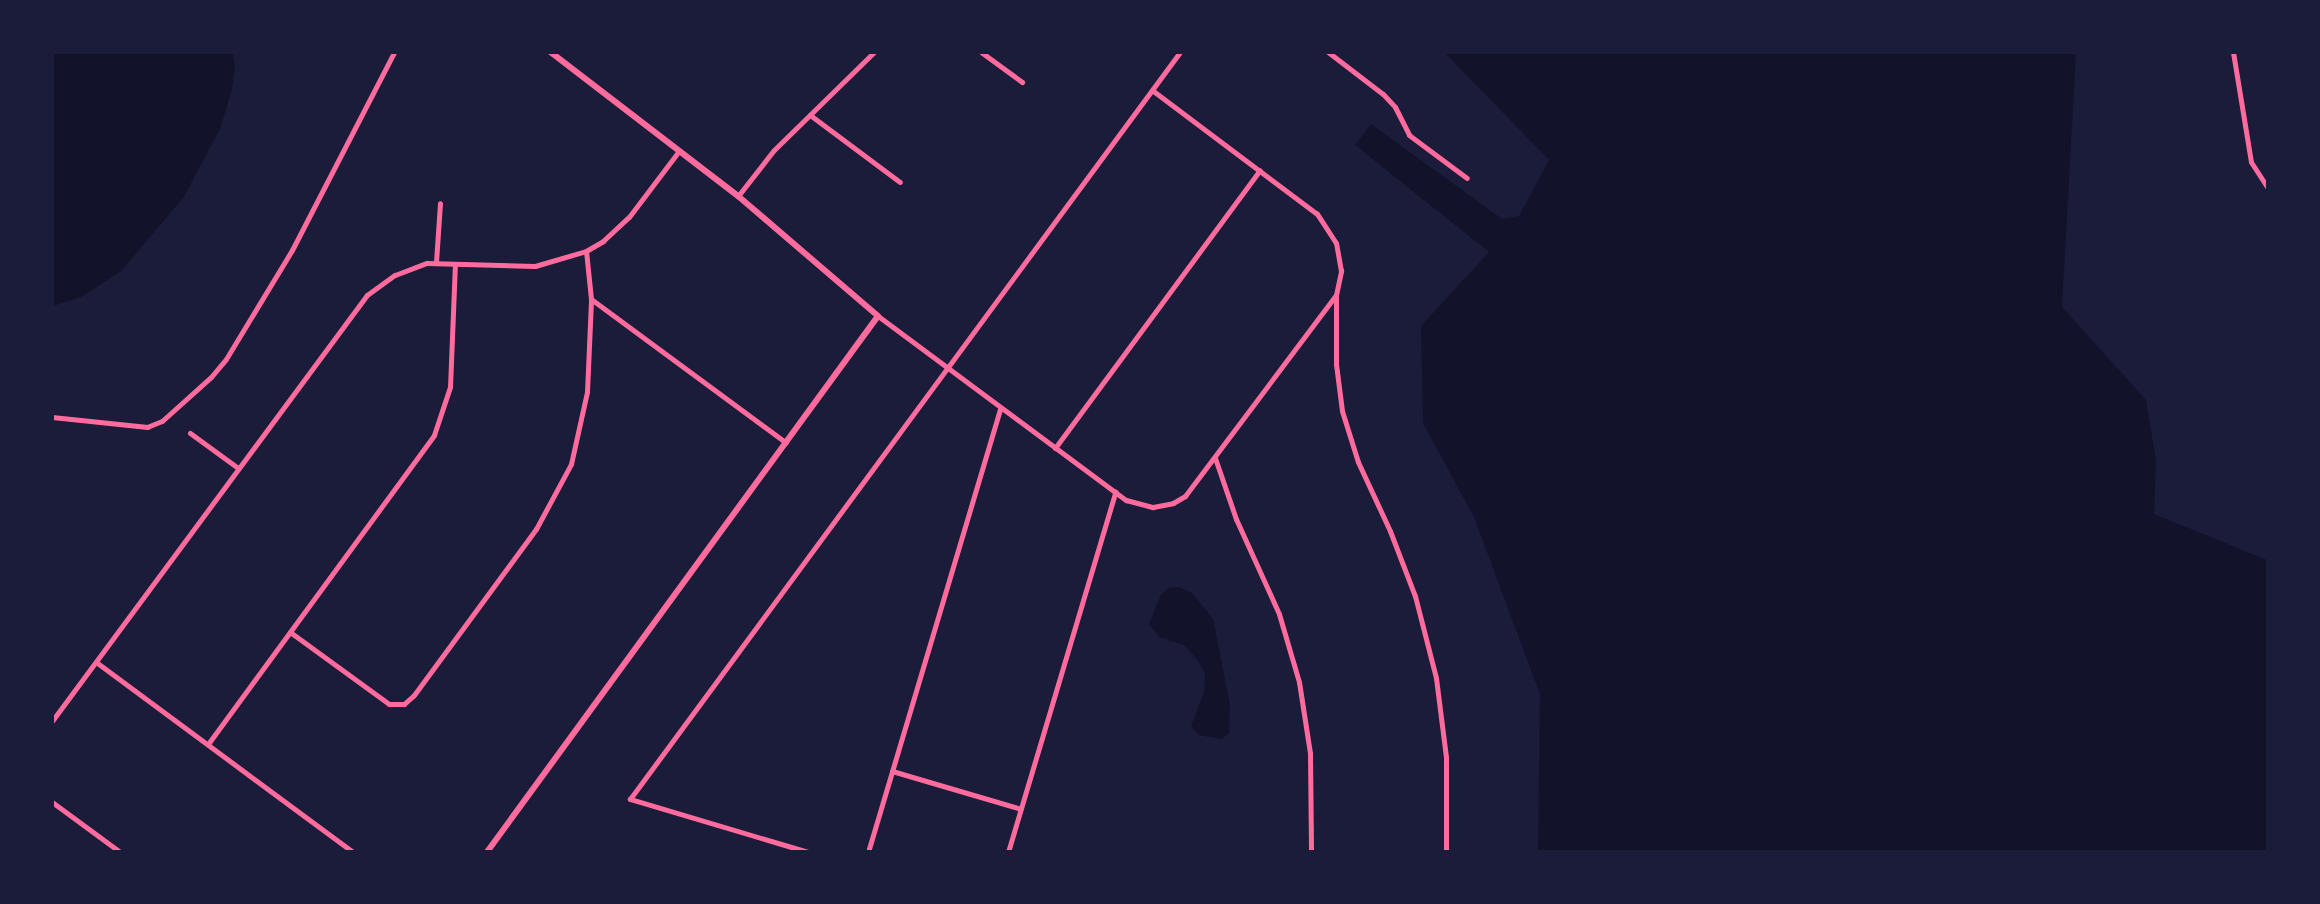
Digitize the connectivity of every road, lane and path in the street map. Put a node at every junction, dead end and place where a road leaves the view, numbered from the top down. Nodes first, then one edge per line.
1 (394, 52) edge
2 (550, 52) edge
3 (874, 52) edge
4 (981, 52) edge
5 (1180, 52) edge
6 (1328, 52) edge
7 (2233, 52) edge
8 (1022, 82) dead end
9 (1152, 90) junction
10 (810, 115) junction
11 (678, 151) junction
12 (1260, 170) junction
13 (1467, 178) dead end
14 (900, 182) dead end
15 (2267, 188) edge
16 (738, 196) junction
17 (440, 202) dead end
18 (586, 251) junction
19 (436, 262) junction
20 (455, 264) junction
21 (1336, 295) junction
22 (591, 299) junction
23 (878, 316) junction
24 (947, 369) junction
25 (1000, 408) junction
26 (52, 417) edge
27 (190, 433) dead end
28 (786, 443) junction
29 (1055, 448) junction
30 (1215, 458) junction
31 (238, 468) junction
32 (1115, 492) junction
33 (290, 632) junction
34 (96, 662) junction
35 (52, 721) edge
36 (208, 744) junction
37 (892, 771) junction
38 (52, 802) edge
39 (1021, 809) junction
40 (120, 852) edge
41 (353, 852) edge
42 (487, 852) edge
43 (808, 852) edge
44 (868, 852) edge
45 (1008, 852) edge
46 (1311, 852) edge
47 (1446, 852) edge

1 - 26 street
2 - 11 street
3 - 10 street
4 - 8 street
5 - 9 street
6 - 13 street
7 - 15 street
9 - 12 street
9 - 24 street
10 - 14 street
10 - 16 street
11 - 16 street
11 - 18 street
12 - 21 street
12 - 29 street
16 - 23 street
17 - 19 street
18 - 20 street
18 - 22 street
19 - 20 street
19 - 31 street
20 - 33 street
21 - 30 street
21 - 47 street
22 - 28 street
22 - 33 street
23 - 24 street
23 - 28 street
24 - 25 street
24 - 43 street
25 - 29 street
25 - 37 street
27 - 31 street
28 - 42 street
29 - 32 street
30 - 32 street
30 - 46 street
31 - 34 street
32 - 39 street
33 - 36 street
34 - 35 street
34 - 36 street
36 - 41 street
37 - 39 street
37 - 44 street
38 - 40 street
39 - 45 street

